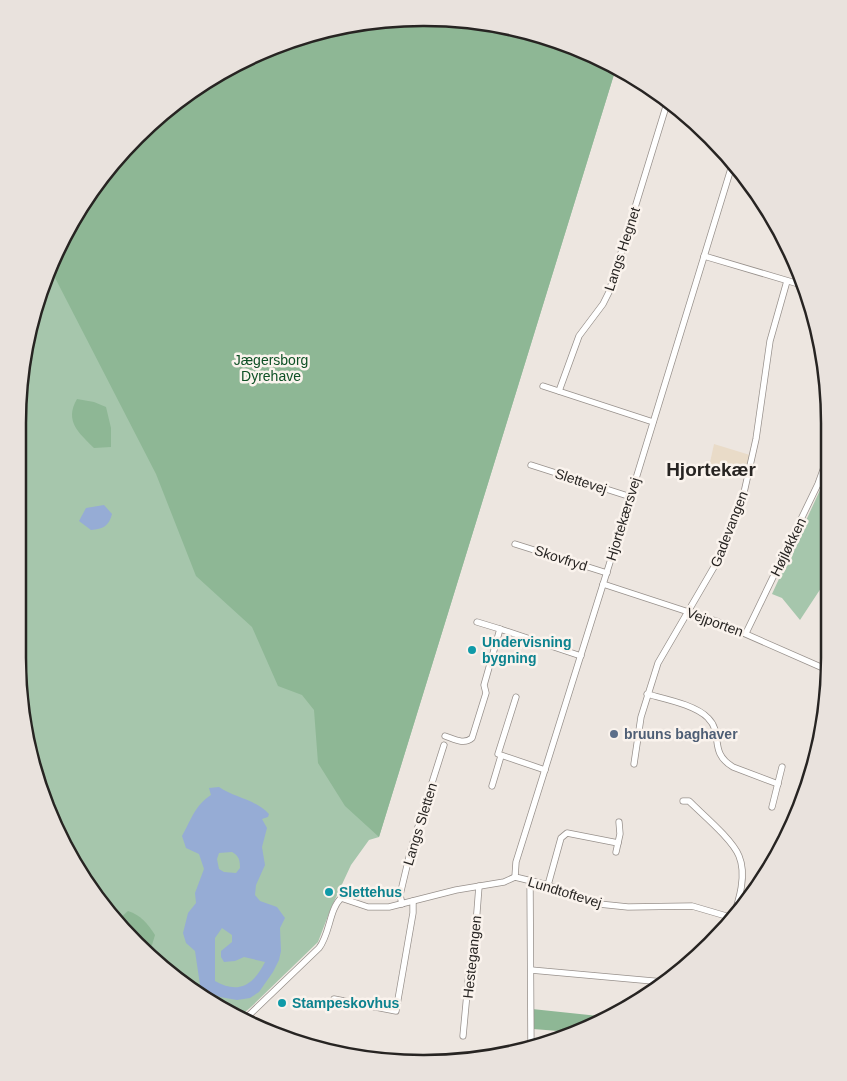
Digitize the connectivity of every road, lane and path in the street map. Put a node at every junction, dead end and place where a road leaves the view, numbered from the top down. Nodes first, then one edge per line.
1 (665, 108) edge
2 (730, 171) edge
3 (704, 256) junction
4 (787, 280) junction
5 (795, 283) edge
6 (543, 386) dead end
7 (559, 391) junction
8 (653, 422) junction
9 (532, 465) dead end
10 (821, 476) edge
11 (631, 497) junction
12 (515, 544) dead end
13 (607, 573) junction
14 (603, 584) junction
15 (688, 612) junction
16 (477, 622) dead end
17 (500, 629) junction
18 (746, 633) junction
19 (581, 656) junction
20 (821, 664) edge
21 (647, 694) junction
22 (516, 697) dead end
23 (445, 736) dead end
24 (444, 745) dead end
25 (501, 756) junction
26 (634, 764) dead end
27 (782, 767) dead end
28 (545, 770) junction
29 (778, 784) junction
30 (492, 786) dead end
31 (684, 801) dead end
32 (772, 807) dead end
33 (619, 822) dead end
34 (618, 843) junction
35 (616, 852) dead end
36 (515, 877) junction
37 (530, 880) junction
38 (548, 885) junction
39 (479, 886) junction
40 (413, 901) junction
41 (737, 901) edge
42 (402, 904) junction
43 (725, 916) edge
44 (531, 970) junction
45 (654, 981) edge
46 (334, 999) dead end
47 (249, 1015) edge
48 (463, 1036) dead end
49 (531, 1040) edge

1 - 7 street, Langs Hegnet
2 - 3 street, Hjortekærsvej
3 - 4 street
3 - 8 street, Hjortekærsvej
4 - 5 street
4 - 15 street, Gadevangen
6 - 7 street
7 - 8 street
8 - 11 street, Hjortekærsvej
9 - 11 street, Slettevej
10 - 18 street, Højløkken
11 - 13 street, Hjortekærsvej
12 - 13 street, Skovfryd
13 - 14 street, Hjortekærsvej
14 - 15 street, Vejporten
14 - 19 street, Hjortekærsvej
15 - 18 street, Vejporten
15 - 21 street, Gadevangen
16 - 17 street
17 - 19 street
17 - 23 street
18 - 20 street, Vejporten
19 - 28 street, Hjortekærsvej
21 - 26 street, Gadevangen
21 - 29 street
22 - 25 street
24 - 42 street, Langs Sletten
25 - 28 street
25 - 30 street
27 - 29 street
28 - 36 street, Hjortekærsvej
29 - 32 street
31 - 41 street
33 - 34 street
34 - 35 street
34 - 38 street
36 - 37 street, Lundtoftevej
36 - 39 street, Lundtoftevej
37 - 38 street, Lundtoftevej
37 - 44 street
38 - 43 street, Lundtoftevej
39 - 40 street, Lundtoftevej
39 - 48 street, Hestegangen
40 - 42 street, Lundtoftevej
40 - 46 street
42 - 47 street, Lundtoftevej
44 - 45 street
44 - 49 street

